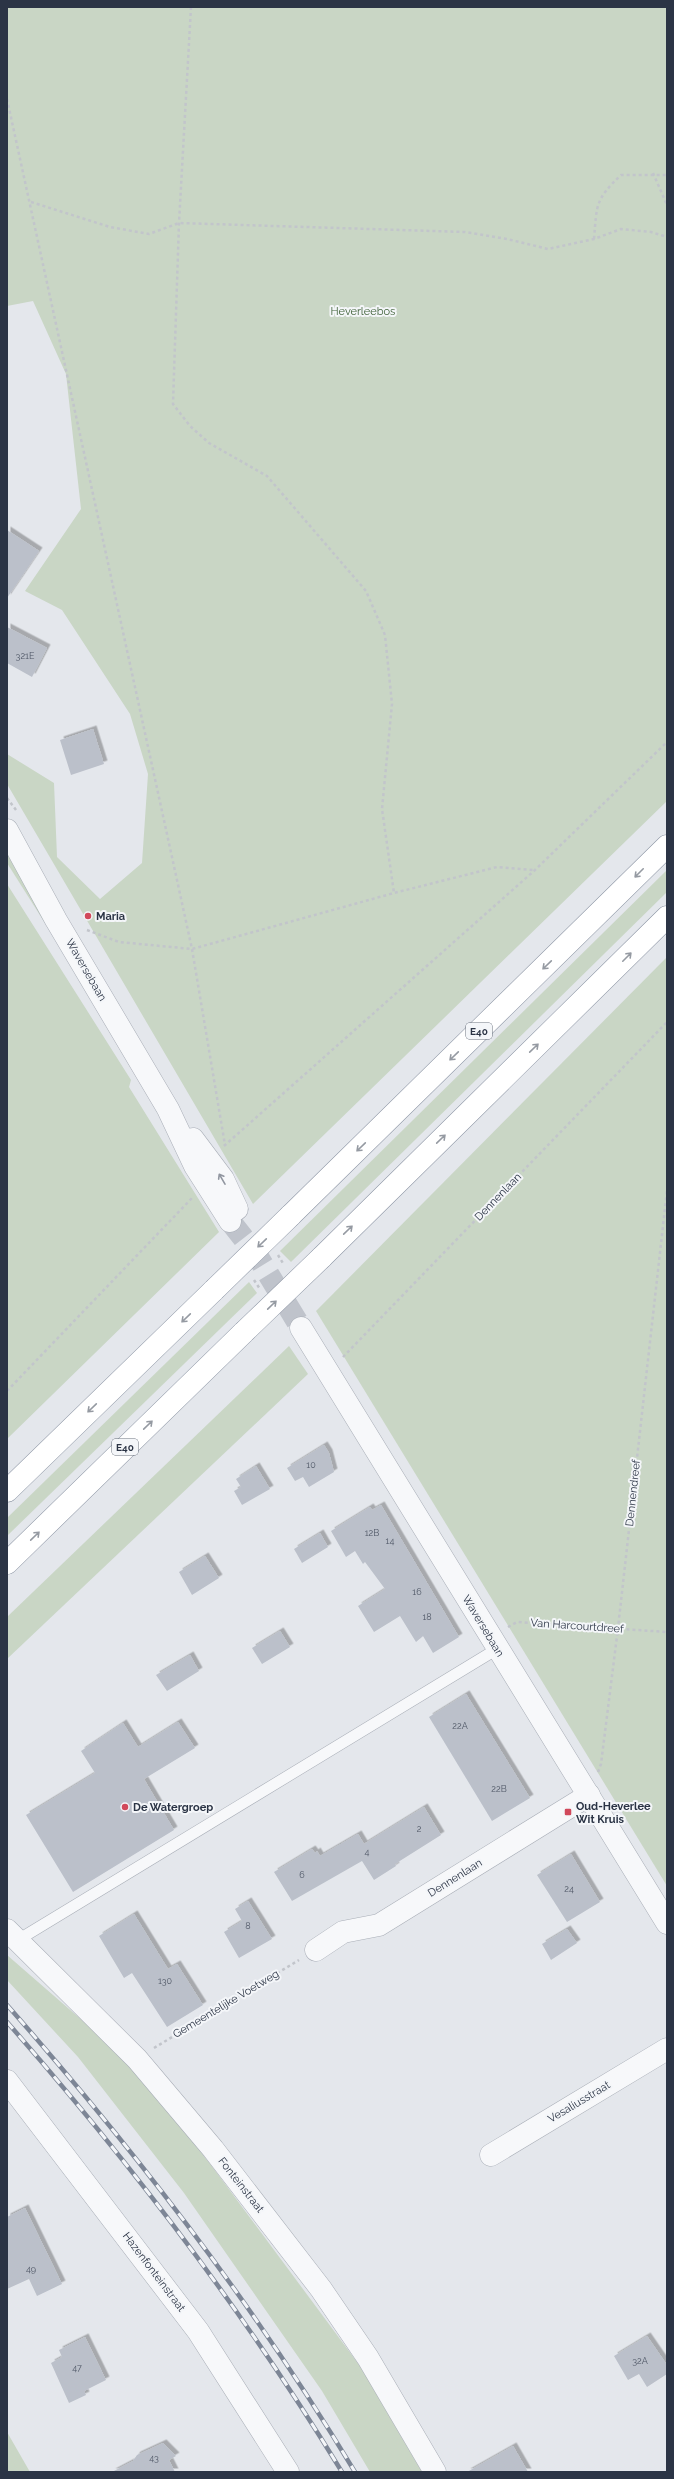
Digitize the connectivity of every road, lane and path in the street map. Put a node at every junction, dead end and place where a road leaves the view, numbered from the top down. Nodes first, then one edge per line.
1 (191, 7) edge
2 (7, 99) edge
3 (653, 173) junction
4 (667, 175) edge
5 (31, 202) junction
6 (667, 204) edge
7 (179, 223) junction
8 (667, 237) edge
9 (594, 239) junction
10 (667, 742) edge
11 (7, 830) edge
12 (667, 846) edge
13 (535, 870) junction
14 (394, 893) junction
15 (667, 917) edge
16 (66, 936) junction
17 (192, 950) junction
18 (667, 1022) edge
19 (225, 1146) junction
20 (221, 1148) dead end
21 (667, 1190) edge
22 (196, 1195) dead end
23 (235, 1217) tunnel mouth
24 (301, 1328) tunnel mouth
25 (328, 1372) junction
26 (7, 1391) edge
27 (7, 1491) edge
28 (7, 1563) edge
29 (618, 1628) junction
30 (667, 1632) edge
31 (493, 1643) junction
32 (589, 1795) junction
33 (667, 1923) edge
34 (13, 1935) edge
35 (316, 1950) joint
36 (667, 2049) edge
37 (138, 2059) junction
38 (7, 2082) edge
39 (491, 2154) dead end
40 (288, 2472) edge
41 (435, 2472) edge

1 - 7 path
2 - 5 path
3 - 4 path
3 - 6 path
3 - 9 path
5 - 7 path
5 - 17 path
7 - 9 path
7 - 14 path
8 - 9 path
10 - 13 path
11 - 16 street, Waversebaan
12 -> 27 highway, E40, bridge
13 - 14 path
13 - 19 path
14 - 17 path
28 -> 15 highway, E40, bridge
16 - 17 path
16 - 23 street, Waversebaan
17 - 19 path
18 - 25 path, Dennenlaan
19 - 20 path
21 - 29 path, Dennendreef
22 - 26 path
24 - 25 street, Waversebaan
25 - 31 street, Waversebaan
29 - 30 path, Van Harcourtdreef
29 - 31 path, Van Harcourtdreef
29 - 32 path, Dennendreef
31 - 32 street, Waversebaan
31 - 34 lane
32 - 33 street, Waversebaan
32 - 35 street, Dennenlaan
34 - 37 street, Fonteinstraat
35 - 37 path, Gemeentelijke Voetweg
36 - 39 street, Vesaliusstraat
37 - 41 street, Fonteinstraat
38 - 40 street, Hazenfonteinstraat

